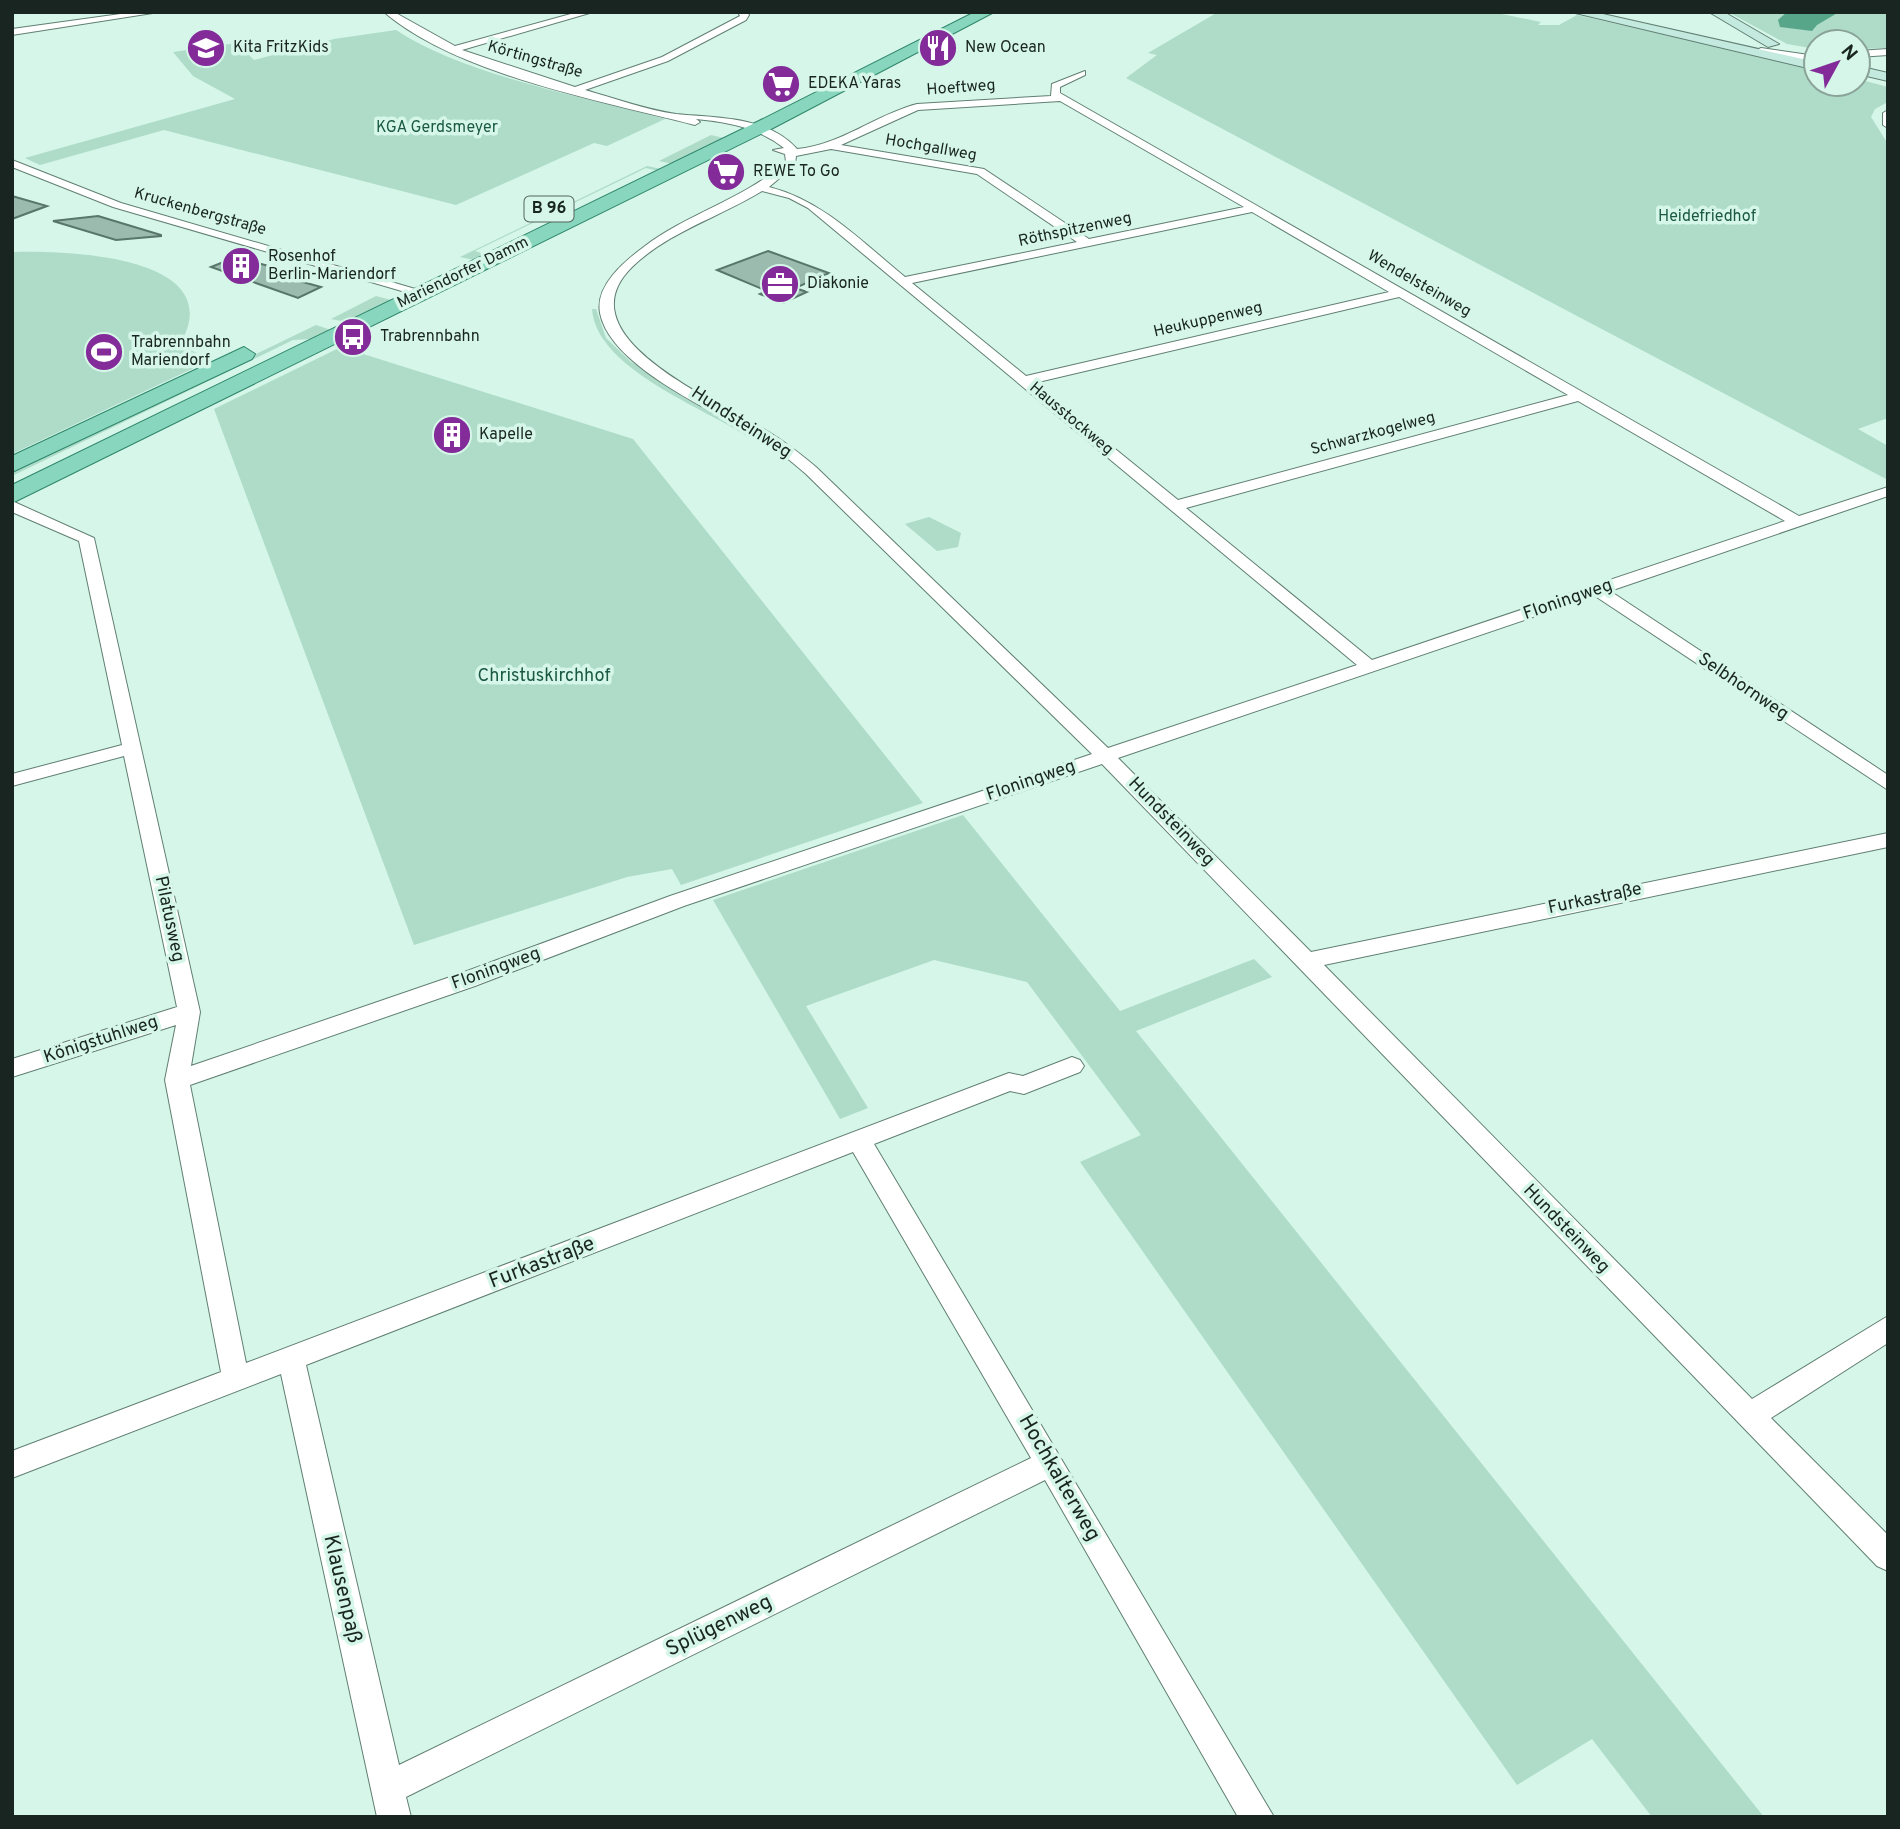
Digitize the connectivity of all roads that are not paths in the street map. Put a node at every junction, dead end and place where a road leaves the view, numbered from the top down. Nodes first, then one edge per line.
1 (155, 12) edge
2 (388, 12) edge
3 (589, 12) edge
4 (742, 12) edge
5 (961, 12) edge
6 (987, 12) edge
7 (1577, 12) edge
8 (1715, 12) edge
9 (12, 32) edge
10 (1762, 46) junction
11 (451, 50) junction
12 (1802, 56) edge
13 (1802, 61) edge
14 (1082, 73) dead end
15 (811, 83) dead end
16 (579, 89) junction
17 (1059, 98) junction
18 (756, 109) dead end
19 (1888, 113) edge
20 (723, 125) junction
21 (1888, 125) edge
22 (751, 132) junction
23 (834, 147) junction
24 (789, 152) junction
25 (16, 168) edge
26 (614, 178) dead end
27 (762, 188) junction
28 (1252, 209) junction
29 (1087, 243) junction
30 (417, 272) dead end
31 (903, 281) junction
32 (393, 284) junction
33 (423, 293) junction
34 (1399, 293) junction
35 (363, 298) dead end
36 (260, 347) dead end
37 (1024, 381) junction
38 (1579, 396) junction
39 (12, 466) edge
40 (1888, 491) edge
41 (12, 495) edge
42 (12, 506) edge
43 (1175, 506) junction
44 (1799, 522) junction
45 (1597, 590) junction
46 (1370, 667) junction
47 (132, 748) junction
48 (1106, 755) junction
49 (12, 779) edge
50 (1888, 784) edge
51 (1888, 840) edge
52 (1304, 961) junction
53 (189, 1012) junction
54 (1072, 1066) dead end
55 (12, 1068) edge
56 (177, 1080) junction
57 (858, 1141) junction
58 (1888, 1328) edge
59 (290, 1360) junction
60 (236, 1381) junction
61 (1749, 1416) junction
62 (1050, 1463) junction
63 (12, 1465) edge
64 (1888, 1556) edge
65 (391, 1802) edge
66 (1257, 1817) edge

1 - 9 street
2 - 11 street, Körtingstraße
3 - 11 street
4 - 16 street
5 - 15 main road
6 - 22 main road, Mariendorfer Damm / B 96
7 - 10 main road
8 - 10 main road
10 - 12 main road
10 - 13 main road
11 - 16 street, Körtingstraße
14 - 17 street
16 - 20 street, Körtingstraße
17 - 23 street, Hoeftweg
17 - 28 street, Wendelsteinweg
18 - 20 main road
19 - 21 street
20 - 22 street
20 - 26 main road
22 - 24 street
22 - 33 main road, Mariendorfer Damm / B 96
23 - 24 street, Hoeftweg
23 - 29 street, Hochgallweg
24 - 27 street, Hundsteinweg
25 - 32 street, Kruckenbergstraße
27 - 31 street, Hausstockweg
27 - 48 street, Hundsteinweg
28 - 29 street, Röthspitzenweg
28 - 34 street, Wendelsteinweg
29 - 31 street, Röthspitzenweg
30 - 32 main road, Mariendorfer Damm
31 - 37 street, Hausstockweg
32 - 33 street, Kruckenbergstraße
32 - 35 main road, Mariendorfer Damm
33 - 41 main road, Mariendorfer Damm / B 96
34 - 37 street, Heukuppenweg
34 - 38 street, Wendelsteinweg
36 - 39 main road
37 - 43 street, Hausstockweg
38 - 43 street, Schwarzkogelweg
38 - 44 street, Wendelsteinweg
40 - 44 street, Floningweg
42 - 47 street, Pilatusweg
43 - 46 street, Hausstockweg
44 - 45 street, Floningweg
45 - 46 street, Floningweg
45 - 50 street, Selbhornweg
46 - 48 street, Floningweg
47 - 49 street
47 - 53 street, Pilatusweg
48 - 52 street, Hundsteinweg
48 - 56 street, Floningweg
51 - 52 street, Furkastraße
52 - 61 street, Hundsteinweg
53 - 55 street, Königstuhlweg
53 - 56 street, Pilatusweg
54 - 57 street, Furkastraße
56 - 60 street, Pilatusweg
57 - 59 street, Furkastraße
57 - 62 street, Hochkalterweg
58 - 61 street
59 - 60 street, Furkastraße
59 - 65 street, Klausenpaß
60 - 63 street, Furkastraße
61 - 64 street, Hundsteinweg
62 - 65 street, Splügenweg
62 - 66 street, Hochkalterweg

